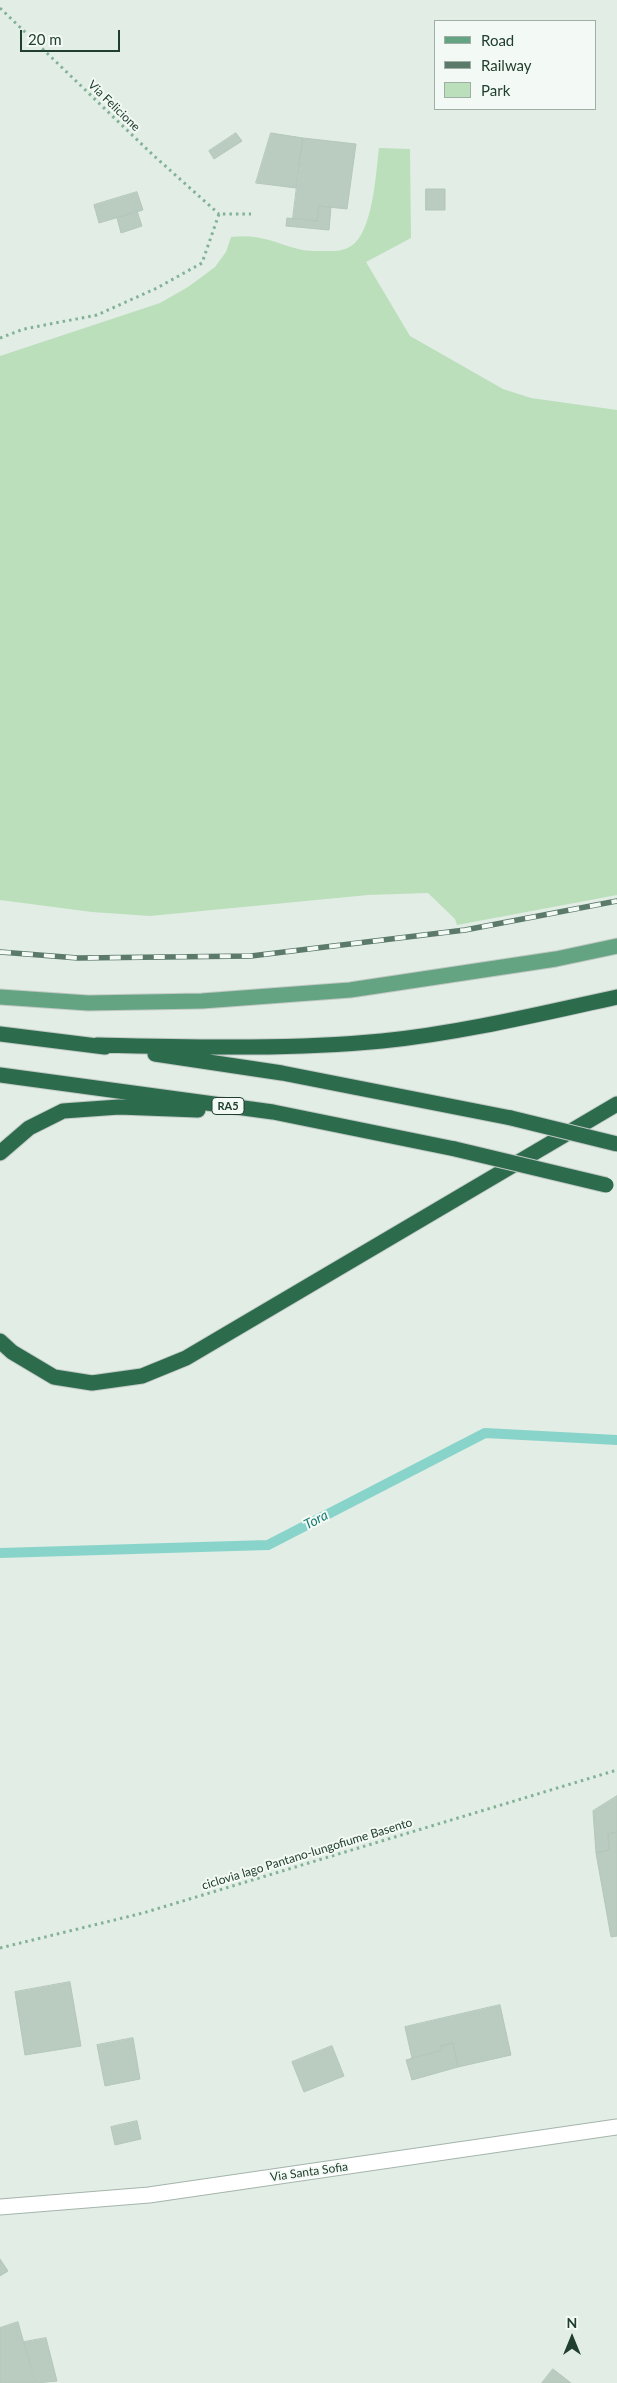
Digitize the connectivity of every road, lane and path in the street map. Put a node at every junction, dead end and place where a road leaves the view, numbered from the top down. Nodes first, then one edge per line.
1 (0, 8) edge
2 (219, 214) junction
3 (251, 214) dead end
4 (0, 338) edge
5 (617, 946) edge
6 (0, 997) edge
7 (617, 997) edge
8 (0, 1034) edge
9 (97, 1045) junction
10 (0, 1075) edge
11 (617, 1104) edge
12 (273, 1112) junction
13 (617, 1144) edge
14 (0, 1153) edge
15 (611, 1186) edge
16 (0, 1341) edge
17 (617, 1770) edge
18 (0, 1948) edge
19 (617, 2127) edge
20 (0, 2207) edge

1 - 2 path, Via Felicione
2 - 3 path
2 - 4 path
5 - 6 main road
7 - 9 highway
8 - 9 highway
9 - 13 highway, bridge
10 - 12 highway, RA5
11 - 16 highway
12 - 14 highway
12 - 15 highway, RA5, bridge
17 - 18 path, ciclovia lago Pantano-lungofiume Basento
19 - 20 street, Via Santa Sofia

